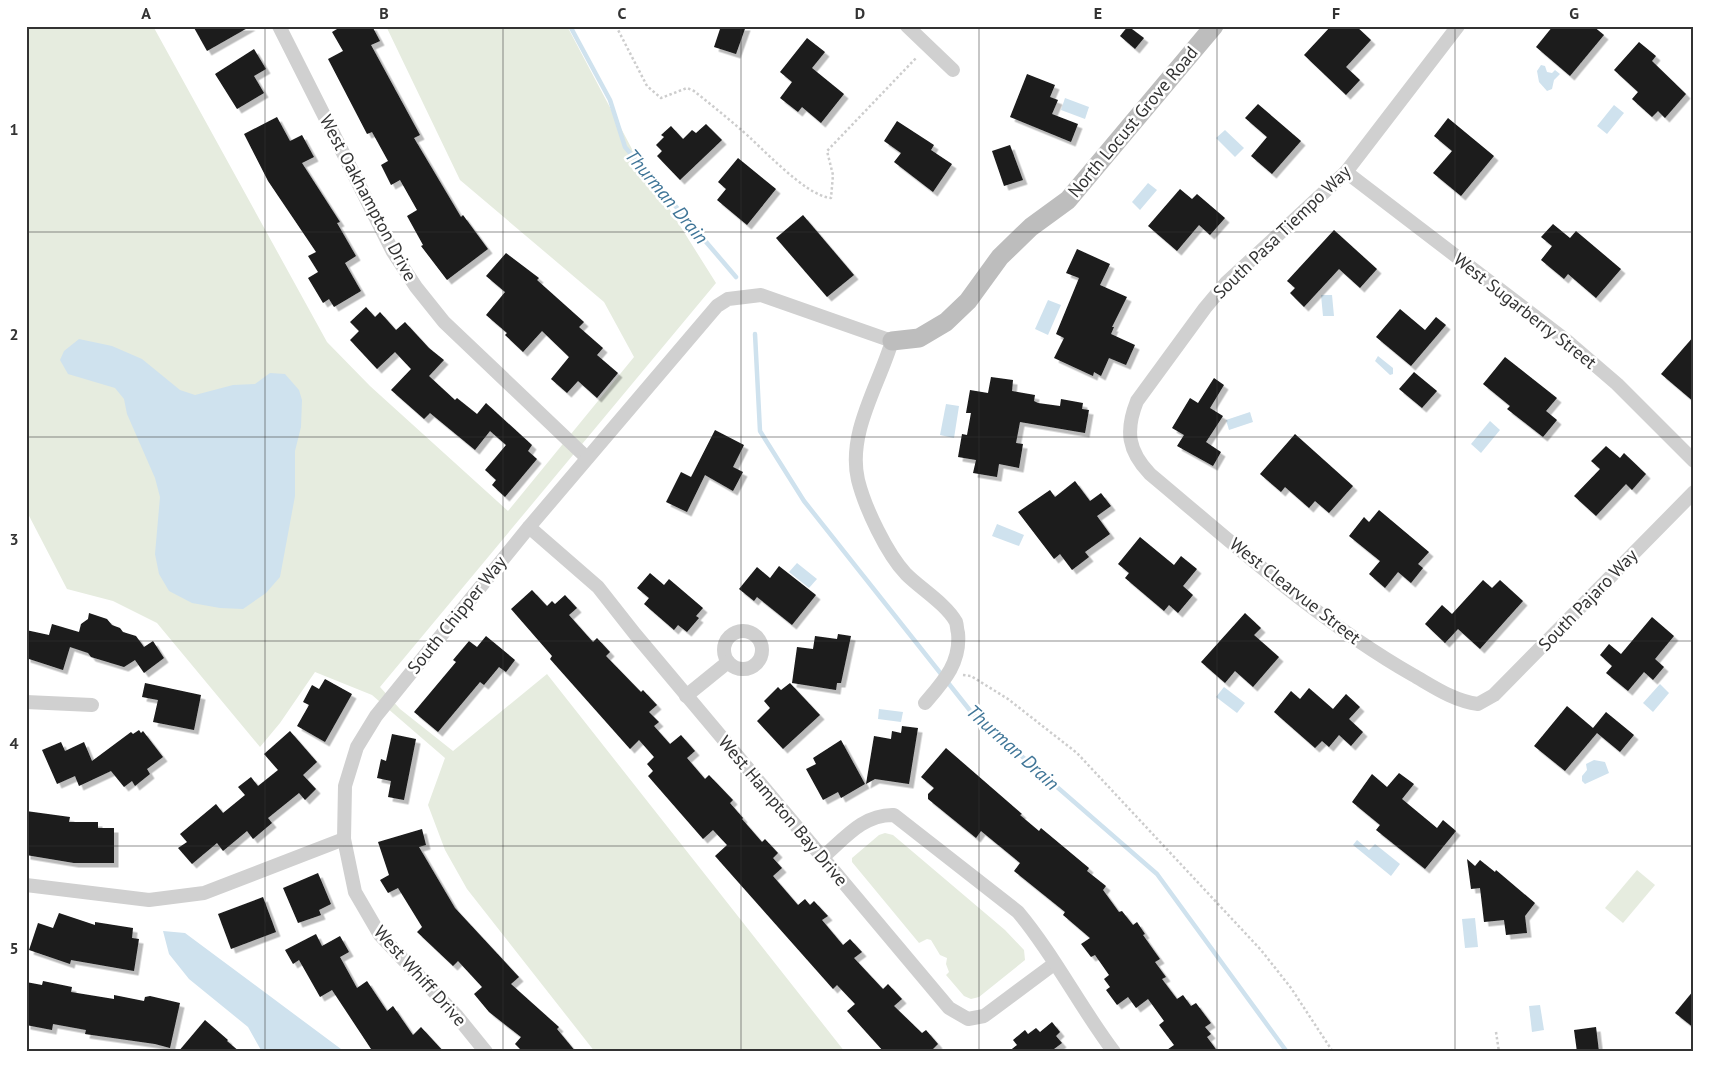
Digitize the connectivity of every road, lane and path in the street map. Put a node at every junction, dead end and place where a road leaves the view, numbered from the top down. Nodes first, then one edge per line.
1 (279, 26) edge
2 (616, 26) edge
3 (907, 26) edge
4 (1214, 26) edge
5 (1450, 29) edge
6 (917, 57) dead end
7 (953, 70) dead end
8 (1346, 172) junction
9 (892, 341) junction
10 (1132, 448) joint
11 (587, 458) junction
12 (1694, 461) edge
13 (1694, 492) edge
14 (529, 527) junction
15 (728, 662) dead end
16 (971, 676) dead end
17 (686, 696) junction
18 (26, 702) edge
19 (925, 703) dead end
20 (1478, 704) joint
21 (92, 705) dead end
22 (344, 839) junction
23 (822, 858) junction
24 (26, 886) edge
25 (1054, 964) junction
26 (1496, 1032) dead end
27 (486, 1052) edge
28 (1114, 1052) edge
29 (1333, 1052) edge
30 (1499, 1052) edge

1 - 11 street, West Oakhampton Drive
2 - 6 path
3 - 7 street
4 - 9 street, North Locust Grove Road
5 - 8 street, South Pasa Tiempo Way
8 - 10 street, South Pasa Tiempo Way
8 - 12 street, West Sugarberry Street
9 - 11 street, South Chipper Way
9 - 19 street
10 - 20 street, West Clearvue Street
11 - 14 street, South Chipper Way
13 - 20 street, South Pajaro Way
14 - 17 street, West Hampton Bay Drive
14 - 22 street, South Chipper Way
15 - 17 street
16 - 29 path
17 - 23 street, West Hampton Bay Drive
18 - 21 street
22 - 24 street
22 - 27 street, West Whiff Drive
23 - 25 street
23 - 25 street, West Hampton Bay Drive
25 - 28 street
26 - 30 path

